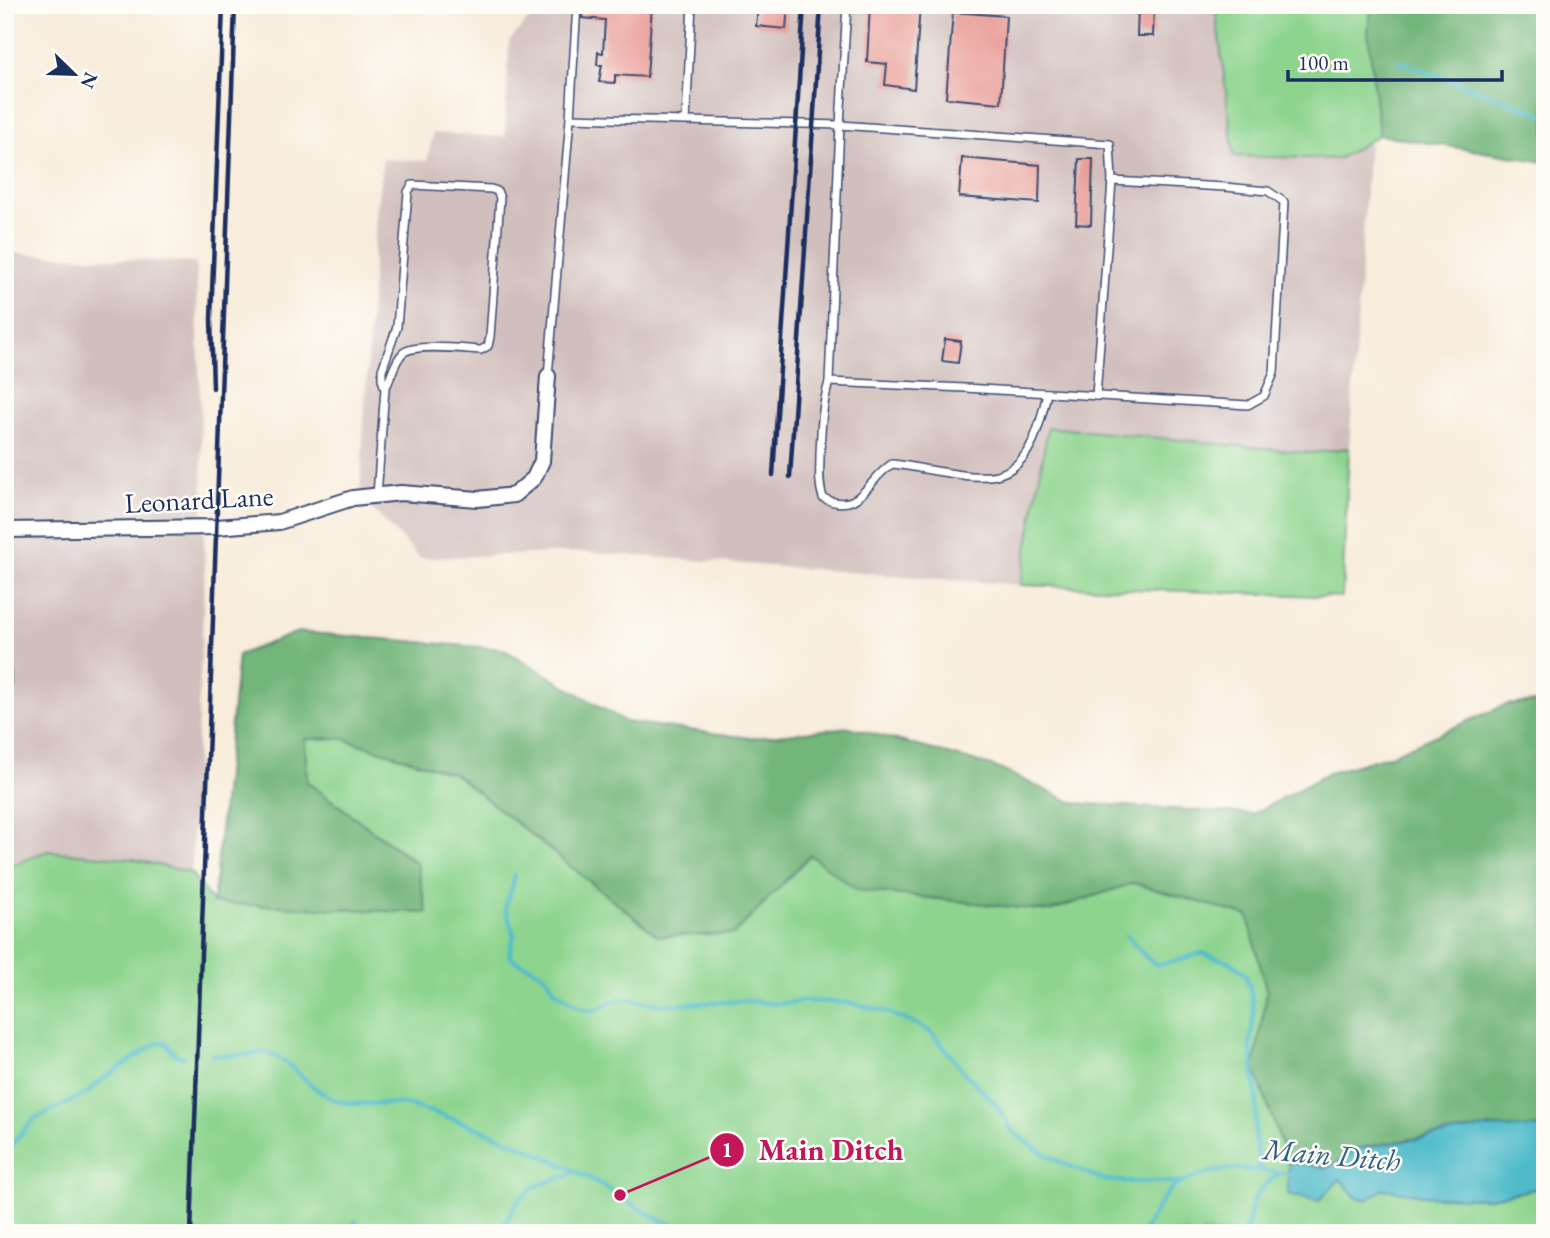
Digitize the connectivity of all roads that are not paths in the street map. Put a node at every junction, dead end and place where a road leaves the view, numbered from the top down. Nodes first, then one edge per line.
1 (577, 5) edge
2 (692, 5) edge
3 (847, 5) edge
4 (569, 117) junction
5 (686, 120) junction
6 (840, 125) junction
7 (1112, 181) junction
8 (548, 376) joint
9 (829, 382) junction
10 (385, 390) junction
11 (1047, 393) junction
12 (1096, 396) junction
13 (377, 495) junction
14 (5, 530) edge

1 - 4 lane
2 - 5 lane
3 - 6 lane
4 - 5 lane
4 - 8 lane
5 - 6 lane
6 - 7 lane
6 - 9 lane
7 - 12 lane
7 - 12 lane
8 - 13 street, Leonard Lane
9 - 11 lane
9 - 11 lane
10 - 10 lane
10 - 13 lane
11 - 12 lane
13 - 14 street, Leonard Lane

